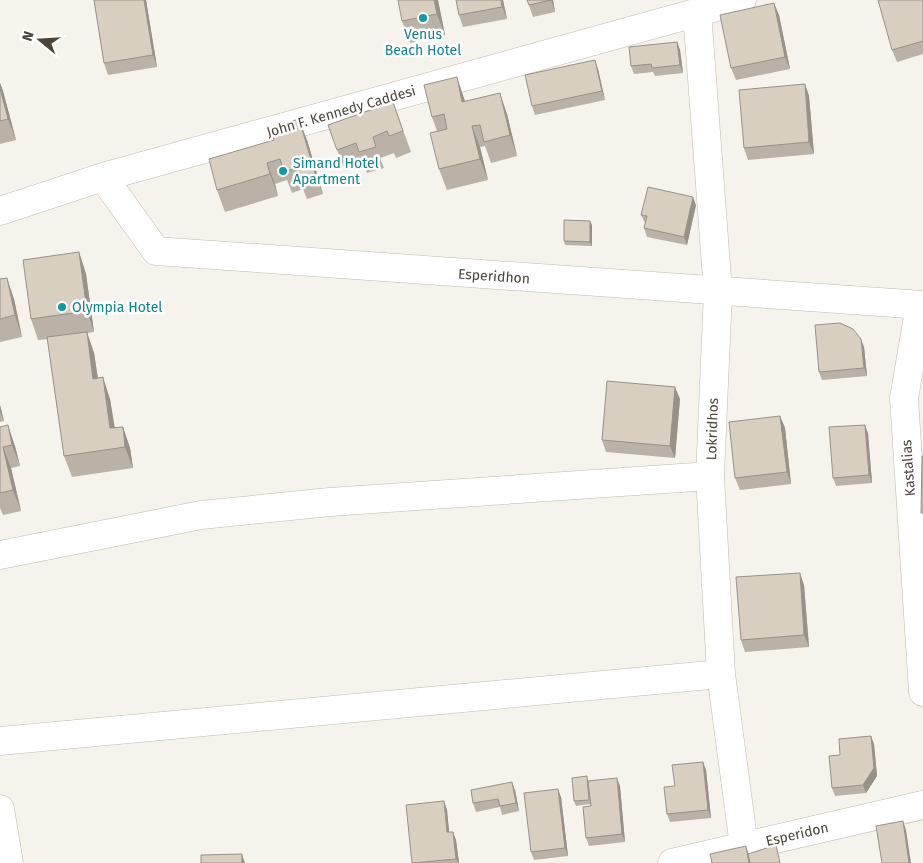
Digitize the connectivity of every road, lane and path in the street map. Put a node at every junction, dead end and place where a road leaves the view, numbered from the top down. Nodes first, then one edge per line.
1 (742, 0) edge
2 (697, 12) junction
3 (103, 177) junction
4 (0, 211) edge
5 (718, 292) junction
6 (922, 305) edge
7 (710, 476) junction
8 (0, 555) edge
9 (721, 674) junction
10 (923, 692) edge
11 (0, 742) edge
12 (923, 805) edge
13 (0, 809) edge
14 (744, 846) junction
15 (9, 863) edge
16 (672, 863) edge

1 - 2 street, John F. Kennedy Caddesi
2 - 3 street, John F. Kennedy Caddesi
2 - 5 street, Lokridhos
3 - 4 street, John F. Kennedy Caddesi
3 - 5 street, Esperidhon
5 - 6 street, Esperidhon
5 - 7 street, Lokridhos
6 - 10 street, Kastalias
7 - 8 street
7 - 9 street, Lokridhos
9 - 11 street
9 - 14 street, Lokridhos
12 - 14 street, Esperidon
13 - 15 street
14 - 16 street, Esperidon

